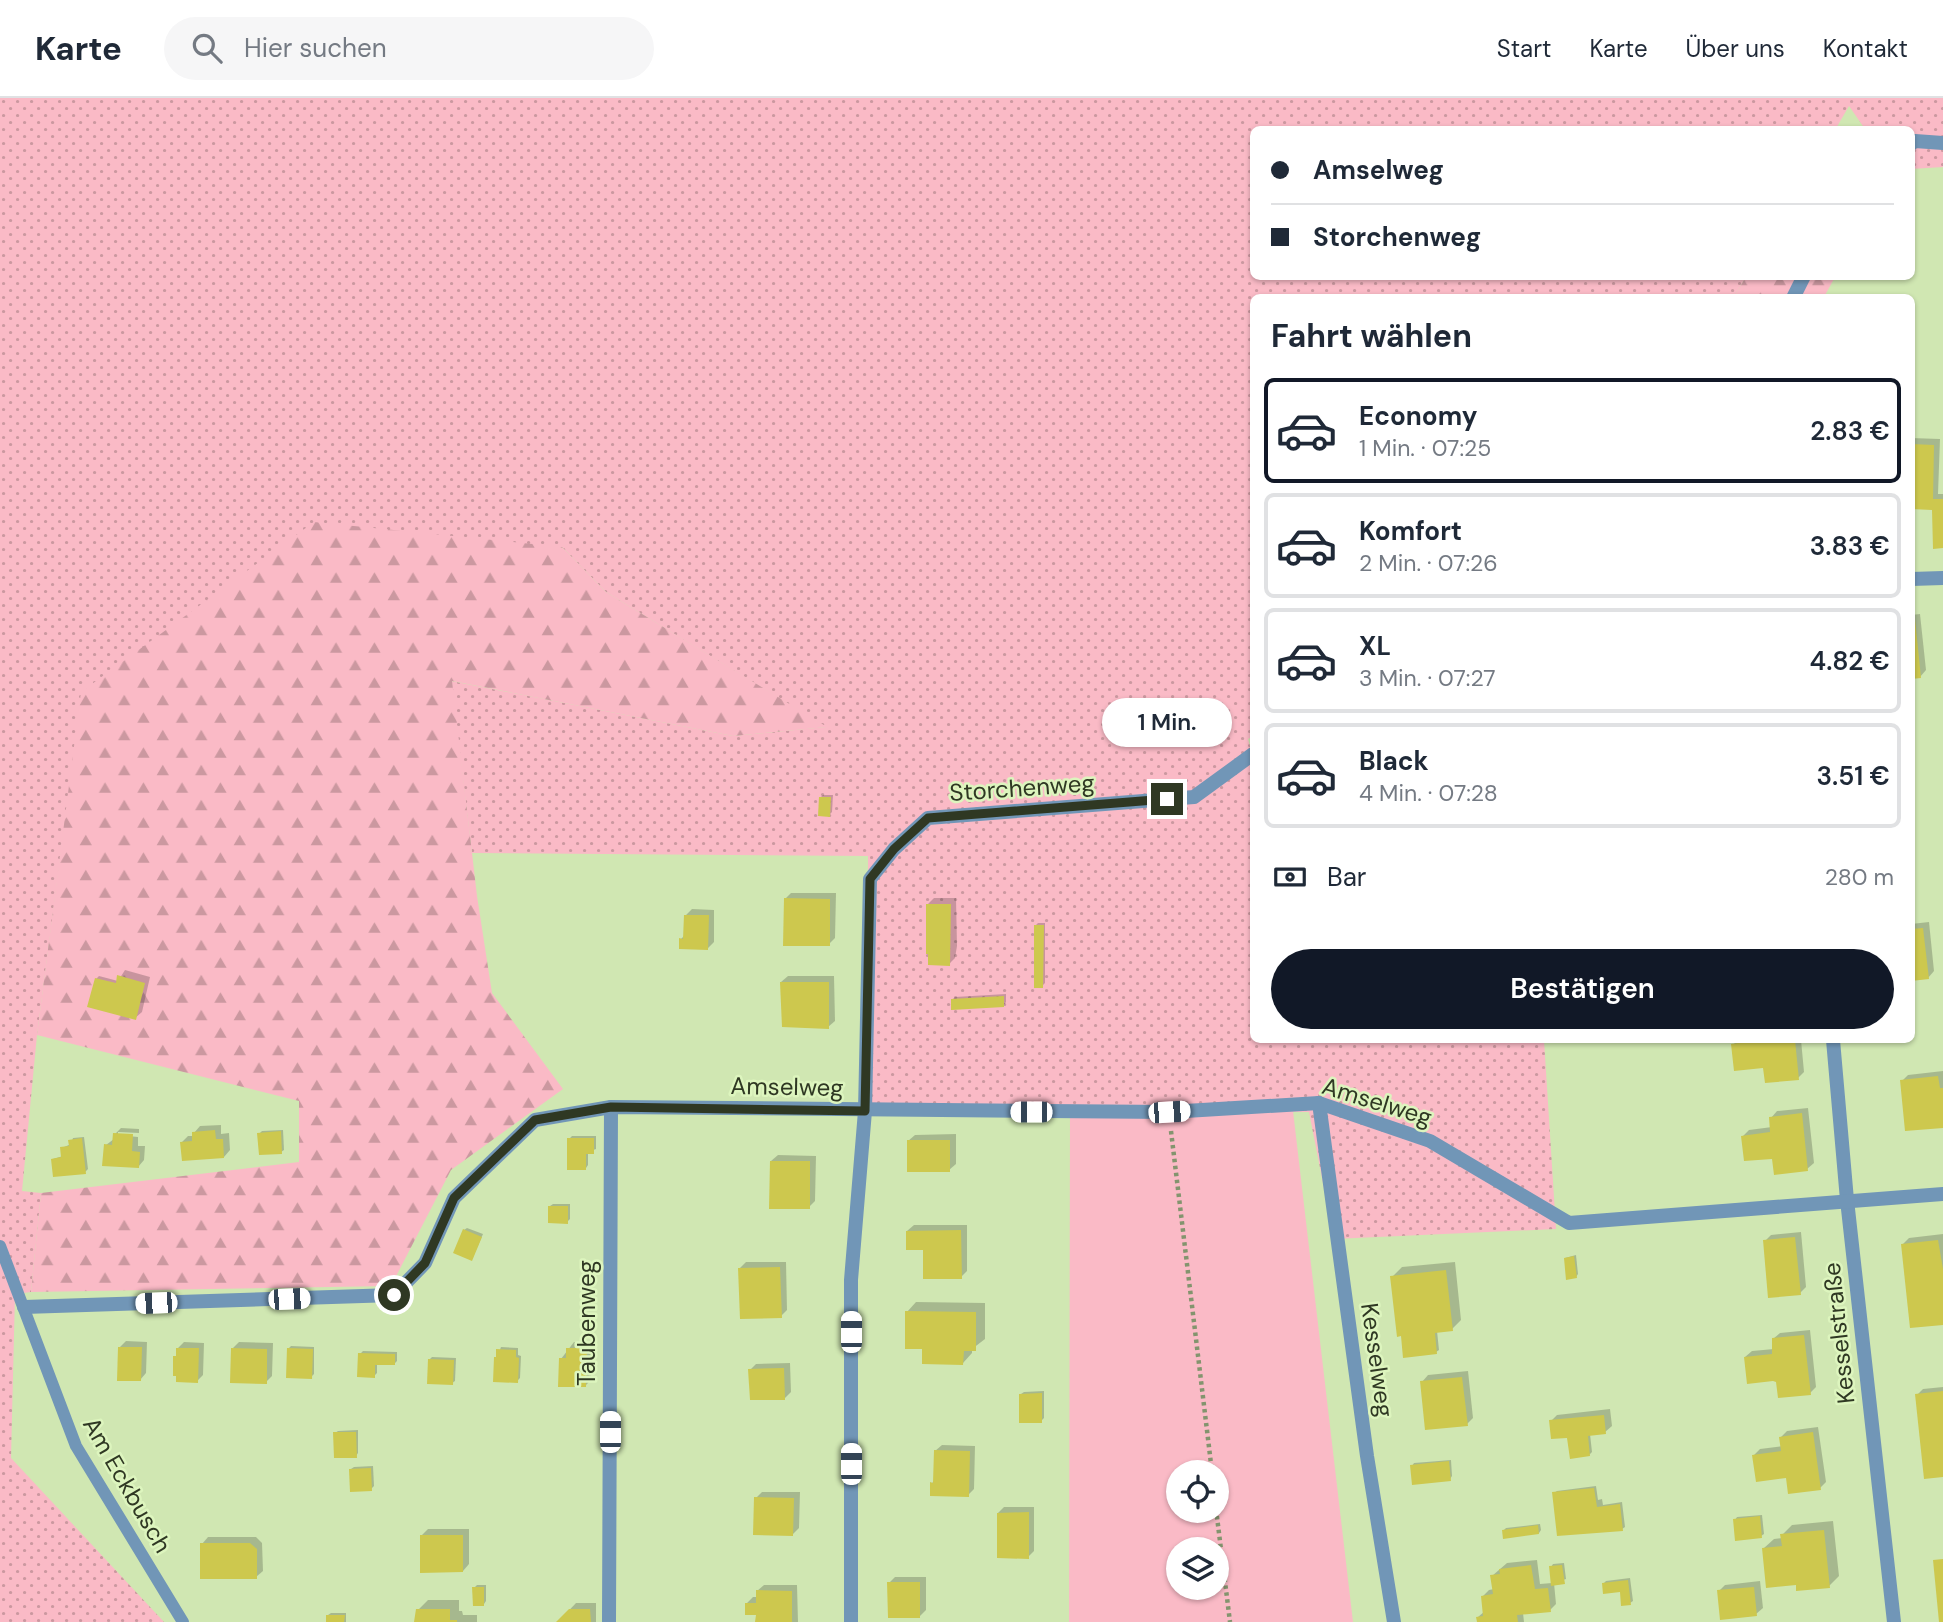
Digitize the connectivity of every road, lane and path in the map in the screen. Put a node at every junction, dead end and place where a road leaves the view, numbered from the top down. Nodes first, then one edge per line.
1 (1915, 141) edge
2 (1943, 143) edge
3 (1943, 578) edge
4 (1915, 579) edge
5 (1250, 756) edge
6 (1833, 1043) edge
7 (1319, 1103) junction
8 (611, 1107) junction
9 (865, 1111) junction
10 (1169, 1112) junction
11 (1943, 1194) edge
12 (1847, 1200) junction
13 (0, 1246) edge
14 (24, 1307) junction
15 (1211, 1460) edge
16 (1218, 1523) edge
17 (183, 1622) edge
18 (609, 1622) edge
19 (851, 1622) edge
20 (1230, 1622) edge
21 (1394, 1622) edge
22 (1894, 1622) edge

1 - 2 street
3 - 4 street
5 - 9 street, Storchenweg
6 - 12 street, Kesselstraße
7 - 10 street, Amselweg
7 - 12 street, Amselweg
7 - 21 street, Kesselweg
8 - 9 street, Amselweg
8 - 14 street, Amselweg
8 - 18 street, Taubenweg
9 - 10 street, Amselweg
9 - 19 street, Storchenweg
10 - 15 path
11 - 12 street, Amselweg
12 - 22 street, Kesselstraße
13 - 14 lane, Am Eckbusch
14 - 17 lane, Am Eckbusch
16 - 20 path

